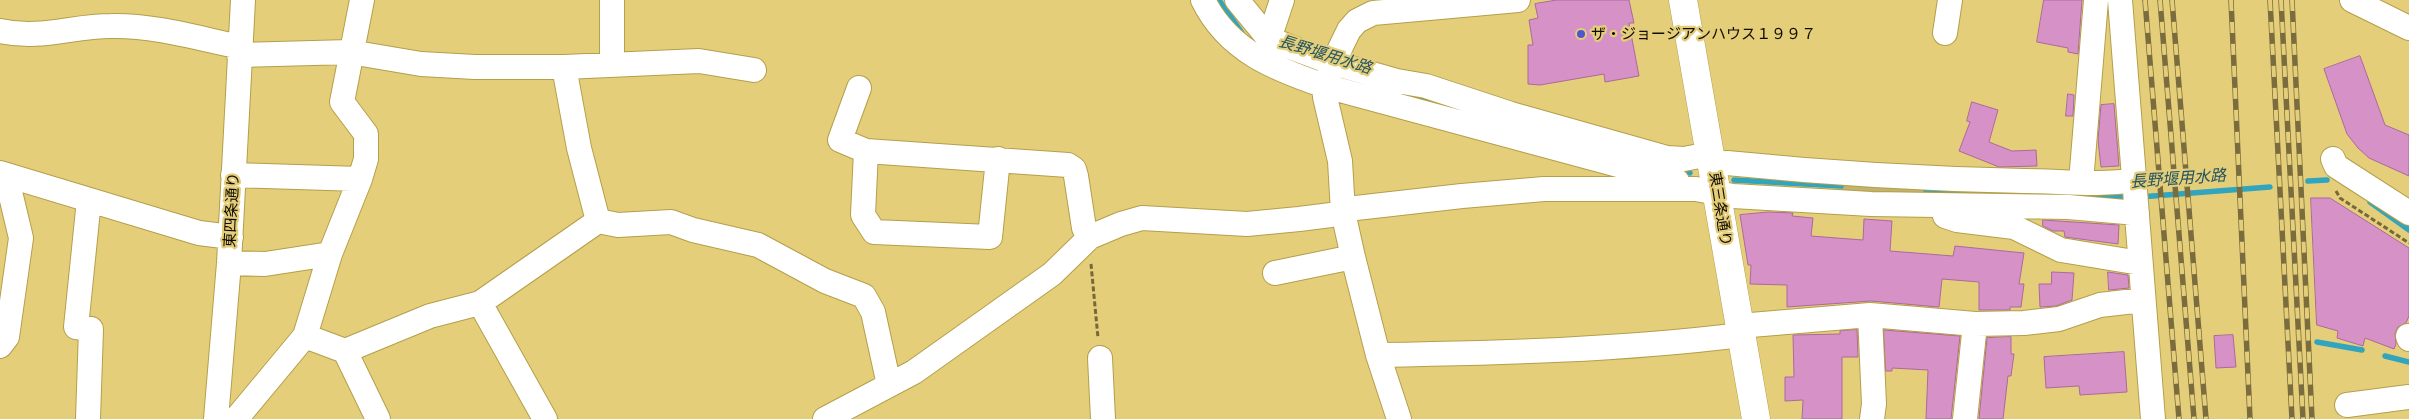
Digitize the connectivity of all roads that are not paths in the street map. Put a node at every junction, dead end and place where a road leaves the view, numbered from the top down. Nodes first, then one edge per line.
1 (243, 0) edge
2 (362, 0) edge
3 (612, 0) edge
4 (1237, 0) edge
5 (1282, 0) edge
6 (1518, 0) edge
7 (1682, 0) edge
8 (1950, 0) edge
9 (2096, 0) edge
10 (2120, 0) edge
11 (2352, 0) edge
12 (1199, 2) edge
13 (1374, 7) edge
14 (2409, 28) edge
15 (0, 31) edge
16 (1946, 34) dead end
17 (1269, 39) junction
18 (239, 51) junction
19 (350, 52) junction
20 (612, 64) junction
21 (564, 67) junction
22 (754, 70) dead end
23 (1330, 73) junction
24 (858, 88) dead end
25 (866, 151) junction
26 (998, 159) junction
27 (1711, 159) junction
28 (2333, 160) dead end
29 (3, 174) edge
30 (233, 175) junction
31 (360, 179) junction
32 (2081, 182) junction
33 (1706, 191) junction
34 (2136, 197) junction
35 (89, 200) junction
36 (1915, 205) junction
37 (1343, 212) junction
38 (2409, 213) edge
39 (598, 221) junction
40 (231, 237) junction
41 (1086, 241) junction
42 (330, 254) junction
43 (1353, 257) junction
44 (229, 263) junction
45 (2140, 263) junction
46 (1275, 273) dead end
47 (2142, 300) junction
48 (480, 303) junction
49 (1870, 315) junction
50 (1975, 324) junction
51 (1740, 331) junction
52 (305, 336) junction
53 (0, 346) edge
54 (345, 351) junction
55 (1378, 355) junction
56 (1100, 358) road end
57 (889, 385) junction
58 (2409, 397) edge
59 (2347, 405) dead end
60 (829, 418) edge
61 (88, 419) edge
62 (216, 419) edge
63 (236, 419) edge
64 (378, 419) edge
65 (545, 419) edge
66 (1103, 419) edge
67 (1399, 419) edge
68 (1756, 419) edge
69 (1872, 419) edge
70 (1965, 419) edge
71 (2153, 419) edge

1 - 18 street, 東四条通り
2 - 19 street
3 - 20 street
4 - 17 street
5 - 17 street
6 - 13 street
7 - 27 main road, 東三条通り
8 - 16 street
9 - 32 street
10 - 34 street
11 - 14 street
12 - 23 street
13 - 23 street
15 - 18 street
17 - 23 street
18 - 19 street
18 - 30 street, 東四条通り
19 - 21 street
19 - 31 street
20 - 21 street
20 - 22 street
21 - 39 street
23 - 27 street
23 - 33 street
23 - 37 street
24 - 25 street
25 - 26 street
25 - 26 street
26 - 41 street
27 - 32 street
27 - 33 main road, 東三条通り
28 - 38 street
29 - 35 street
29 - 53 street
30 - 31 street
30 - 40 street, 東四条通り
31 - 42 street
32 - 34 street
33 - 36 street
33 - 37 street
33 - 51 main road, 東三条通り
34 - 36 street
34 - 45 street
35 - 40 street
35 - 61 street
36 - 45 street
37 - 41 street
37 - 43 street
39 - 48 street
39 - 57 street
40 - 44 street, 東四条通り
41 - 57 street
42 - 44 street
42 - 52 street
43 - 46 street
43 - 55 street
44 - 62 street, 東四条通り
45 - 47 street
47 - 50 street
47 - 71 street
48 - 54 street
48 - 65 street
49 - 50 street
49 - 51 street
49 - 69 street
50 - 70 street
51 - 55 street
51 - 68 main road, 東三条通り
52 - 54 street
52 - 63 street
54 - 64 street
55 - 67 street
56 - 66 street
57 - 60 street
58 - 59 street

